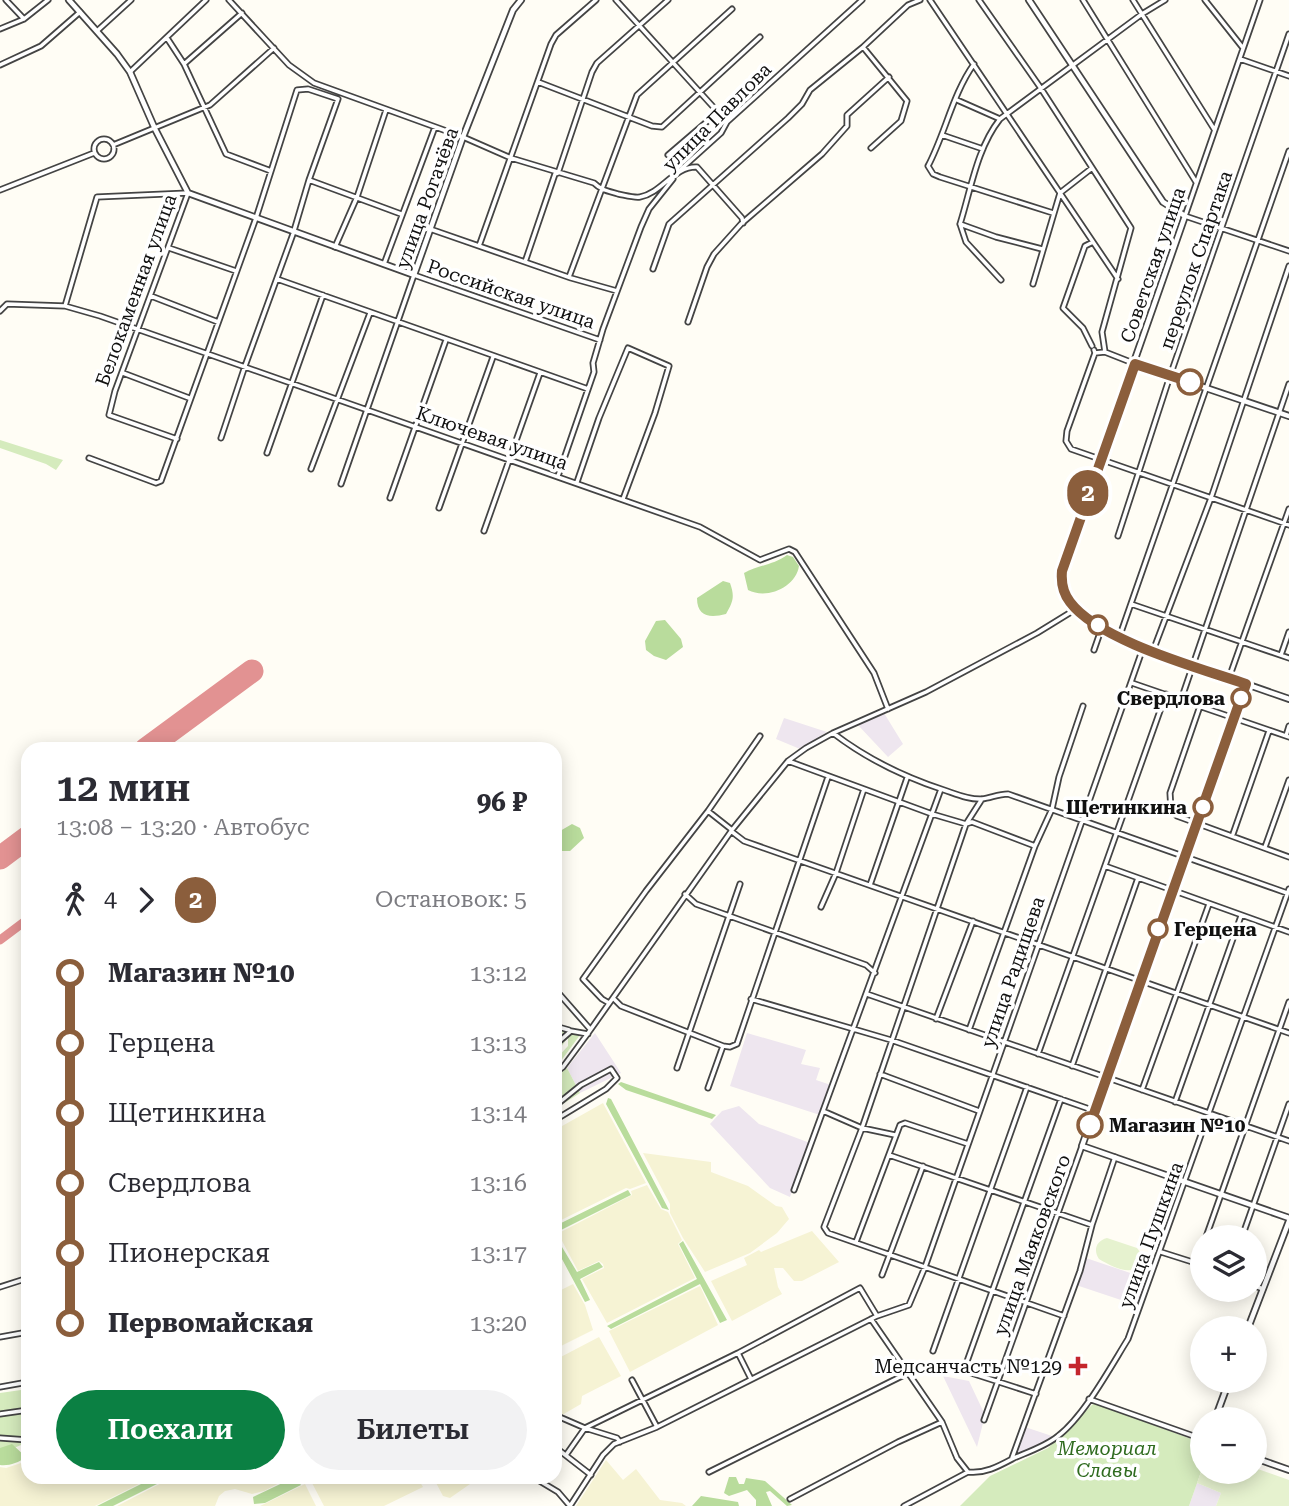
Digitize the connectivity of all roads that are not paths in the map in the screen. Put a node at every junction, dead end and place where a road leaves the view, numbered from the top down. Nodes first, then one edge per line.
1 (6, 0) edge
2 (48, 0) edge
3 (69, 0) edge
4 (131, 0) edge
5 (206, 0) edge
6 (229, 0) edge
7 (520, 0) edge
8 (596, 0) edge
9 (616, 0) edge
10 (668, 0) edge
11 (862, 0) edge
12 (919, 0) edge
13 (930, 0) edge
14 (979, 0) edge
15 (1029, 0) edge
16 (1083, 0) edge
17 (1133, 0) edge
18 (1165, 0) edge
19 (1205, 0) edge
20 (1260, 0) edge
21 (732, 9) dead end
22 (80, 12) junction
23 (242, 13) junction
24 (1142, 14) junction
25 (24, 19) junction
26 (639, 26) junction
27 (0, 29) edge
28 (97, 31) junction
29 (1289, 34) edge
30 (760, 37) dead end
31 (167, 38) junction
32 (1108, 39) junction
33 (271, 45) junction
34 (863, 47) junction
35 (1244, 48) junction
36 (1240, 59) junction
37 (671, 62) junction
38 (184, 64) junction
39 (974, 64) junction
40 (1073, 64) junction
41 (0, 65) edge
42 (130, 72) junction
43 (1276, 72) junction
44 (1289, 76) edge
45 (888, 77) junction
46 (538, 82) junction
47 (1040, 88) junction
48 (698, 92) junction
49 (583, 100) junction
50 (957, 100) junction
51 (203, 107) junction
52 (386, 110) junction
53 (717, 113) junction
54 (1007, 113) junction
55 (630, 116) junction
56 (1000, 119) junction
57 (727, 122) junction
58 (435, 127) junction
59 (155, 129) junction
60 (1214, 129) junction
61 (942, 135) junction
62 (463, 137) junction
63 (113, 145) junction
64 (871, 148) dead end
65 (983, 149) junction
66 (1289, 151) edge
67 (94, 153) junction
68 (668, 155) dead end
69 (511, 158) junction
70 (1092, 168) junction
71 (271, 171) junction
72 (679, 172) junction
73 (558, 173) junction
74 (309, 180) junction
75 (1196, 182) junction
76 (713, 185) junction
77 (972, 186) junction
78 (0, 190) edge
79 (601, 190) junction
80 (188, 193) junction
81 (1060, 193) junction
82 (357, 197) junction
83 (1053, 213) junction
84 (401, 214) junction
85 (1185, 216) junction
86 (256, 218) junction
87 (743, 223) junction
88 (960, 224) junction
89 (430, 229) junction
90 (1222, 229) junction
91 (293, 231) junction
92 (1258, 241) junction
93 (1093, 242) junction
94 (479, 246) junction
95 (335, 247) junction
96 (169, 248) junction
97 (1042, 249) junction
98 (1289, 251) edge
99 (525, 262) junction
100 (384, 264) junction
101 (1289, 266) edge
102 (653, 269) dead end
103 (237, 271) junction
104 (414, 275) junction
105 (569, 277) junction
106 (277, 279) junction
107 (1118, 279) junction
108 (1001, 281) dead end
109 (1033, 284) dead end
110 (617, 291) junction
111 (323, 295) junction
112 (151, 296) junction
113 (65, 306) junction
114 (0, 311) edge
115 (370, 313) junction
116 (688, 321) dead end
117 (218, 322) junction
118 (399, 323) junction
119 (139, 328) junction
120 (446, 340) junction
121 (600, 340) junction
122 (1093, 350) junction
123 (206, 352) junction
124 (1105, 352) junction
125 (493, 356) junction
126 (1135, 364) junction
127 (245, 366) junction
128 (123, 373) junction
129 (540, 373) junction
130 (1170, 376) junction
131 (290, 382) junction
132 (1289, 384) edge
133 (1206, 388) junction
134 (588, 389) junction
135 (189, 398) junction
136 (337, 398) junction
137 (1243, 401) junction
138 (367, 409) junction
139 (1279, 413) junction
140 (1289, 416) edge
141 (415, 425) junction
142 (221, 438) dead end
143 (177, 439) junction
144 (461, 442) junction
145 (267, 453) dead end
146 (89, 458) dead end
147 (508, 459) junction
148 (1100, 459) junction
149 (311, 469) dead end
150 (1138, 474) junction
151 (558, 476) junction
152 (577, 482) junction
153 (341, 484) dead end
154 (1172, 485) junction
155 (390, 498) dead end
156 (1211, 498) junction
157 (623, 499) junction
158 (439, 508) dead end
159 (1289, 509) edge
160 (1245, 510) junction
161 (1286, 524) edge
162 (484, 531) dead end
163 (1118, 536) dead end
164 (1130, 604) junction
165 (1076, 609) junction
166 (1167, 616) junction
167 (1102, 628) junction
168 (1204, 629) junction
169 (1289, 632) edge
170 (1119, 638) junction
171 (1242, 642) junction
172 (1143, 648) junction
173 (1094, 650) dead end
174 (1153, 651) junction
175 (1281, 656) junction
176 (1289, 658) edge
177 (1192, 665) junction
178 (1229, 678) junction
179 (1132, 683) junction
180 (1246, 684) junction
181 (1166, 694) junction
182 (1181, 699) junction
183 (1289, 699) edge
184 (1083, 706) dead end
185 (1200, 706) junction
186 (888, 709) junction
187 (1234, 718) junction
188 (1289, 726) edge
189 (1269, 730) junction
190 (833, 733) junction
191 (760, 736) dead end
192 (1287, 736) edge
193 (788, 761) junction
194 (828, 777) junction
195 (907, 778) junction
196 (1289, 780) edge
197 (864, 789) junction
198 (941, 789) junction
199 (982, 799) junction
200 (899, 802) junction
201 (1052, 809) junction
202 (708, 811) junction
203 (932, 814) junction
204 (1082, 820) junction
205 (1198, 822) junction
206 (967, 824) junction
207 (732, 830) junction
208 (1118, 832) junction
209 (1233, 835) junction
210 (1035, 846) junction
211 (1265, 847) junction
212 (1289, 856) edge
213 (1186, 857) junction
214 (800, 861) junction
215 (1105, 866) junction
216 (836, 873) junction
217 (1138, 878) junction
218 (740, 884) dead end
219 (870, 885) junction
220 (1172, 891) junction
221 (1289, 892) edge
222 (685, 894) junction
223 (903, 896) junction
224 (1209, 904) junction
225 (821, 907) dead end
226 (939, 908) junction
227 (729, 915) junction
228 (1241, 916) junction
229 (973, 921) junction
230 (1276, 928) junction
231 (1289, 932) edge
232 (775, 933) junction
233 (1005, 933) junction
234 (1038, 944) junction
235 (1073, 956) junction
236 (1106, 968) junction
237 (875, 973) junction
238 (1140, 980) junction
239 (1177, 993) junction
240 (867, 995) junction
241 (562, 998) edge
242 (613, 998) junction
243 (751, 999) junction
244 (1289, 1002) edge
245 (609, 1003) junction
246 (1210, 1005) junction
247 (903, 1007) junction
248 (1244, 1017) junction
249 (936, 1019) junction
250 (562, 1028) edge
251 (853, 1029) junction
252 (1279, 1029) junction
253 (969, 1030) junction
254 (570, 1031) junction
255 (589, 1032) junction
256 (687, 1033) junction
257 (1289, 1033) edge
258 (562, 1038) edge
259 (891, 1040) junction
260 (1004, 1042) junction
261 (723, 1046) junction
262 (1038, 1054) junction
263 (1072, 1066) junction
264 (562, 1067) edge
265 (677, 1068) dead end
266 (880, 1074) junction
267 (993, 1074) junction
268 (1106, 1078) junction
269 (1027, 1087) junction
270 (708, 1088) dead end
271 (1142, 1090) junction
272 (1061, 1099) junction
273 (562, 1100) edge
274 (1175, 1102) junction
275 (1289, 1104) edge
276 (823, 1111) junction
277 (979, 1111) junction
278 (1095, 1111) junction
279 (1209, 1114) junction
280 (562, 1116) edge
281 (1245, 1126) junction
282 (862, 1128) junction
283 (895, 1135) junction
284 (1277, 1137) junction
285 (1289, 1141) edge
286 (968, 1144) junction
287 (1082, 1146) junction
288 (889, 1155) junction
289 (1115, 1157) junction
290 (923, 1166) junction
291 (956, 1179) junction
292 (1185, 1182) junction
293 (794, 1190) dead end
294 (992, 1190) junction
295 (1221, 1195) junction
296 (1025, 1202) junction
297 (1253, 1205) junction
298 (1058, 1214) junction
299 (1289, 1220) edge
300 (1092, 1224) junction
301 (1210, 1225) edge
302 (1246, 1225) edge
303 (856, 1242) junction
304 (1161, 1252) junction
305 (889, 1254) junction
306 (1190, 1261) edge
307 (925, 1267) junction
308 (882, 1275) dead end
309 (1267, 1278) edge
310 (21, 1280) edge
311 (960, 1280) junction
312 (0, 1286) edge
313 (993, 1290) junction
314 (1026, 1303) junction
315 (877, 1316) junction
316 (1064, 1316) junction
317 (871, 1319) junction
318 (21, 1333) edge
319 (0, 1337) edge
320 (933, 1351) dead end
321 (738, 1353) junction
322 (908, 1373) junction
323 (751, 1379) junction
324 (632, 1380) dead end
325 (998, 1382) junction
326 (21, 1383) edge
327 (0, 1387) edge
328 (1036, 1394) junction
329 (1089, 1399) junction
330 (643, 1401) junction
331 (21, 1411) edge
332 (0, 1414) edge
333 (562, 1418) edge
334 (984, 1420) dead end
335 (942, 1422) junction
336 (657, 1427) junction
337 (584, 1428) junction
338 (1190, 1435) edge
339 (6, 1437) junction
340 (0, 1438) edge
341 (21, 1439) edge
342 (620, 1442) junction
343 (0, 1444) edge
344 (562, 1452) edge
345 (566, 1455) junction
346 (1011, 1460) junction
347 (1267, 1462) edge
348 (1289, 1470) edge
349 (709, 1472) dead end
350 (968, 1472) junction
351 (591, 1475) junction
352 (545, 1484) edge
353 (790, 1499) dead end
354 (570, 1506) edge
355 (904, 1506) edge

1 - 25 street
2 - 25 street
3 - 22 street, Белокаменная улица
4 - 28 street
5 - 31 street
6 - 23 street
7 - 62 street, улица Рогачёва
8 - 46 street
9 - 26 street
10 - 26 street
11 - 57 street, улица Павлова
12 - 34 street
13 - 39 street
14 - 47 street
15 - 40 street
16 - 32 street
17 - 24 street
18 - 24 street
19 - 35 street
20 - 35 street, Советская улица
21 - 37 street
22 - 28 street, Белокаменная улица
22 - 41 street
23 - 33 street
23 - 38 street
24 - 32 street
24 - 60 street
25 - 27 street
26 - 37 street
26 - 49 street
28 - 42 street, Белокаменная улица
29 - 43 street, переулок Спартака
30 - 48 street
31 - 38 street
31 - 42 street
32 - 40 street
32 - 75 street
33 - 51 street
33 - 52 street
34 - 45 street
34 - 76 street
35 - 36 street, Советская улица
36 - 43 street
36 - 60 street, Советская улица
37 - 48 street
37 - 55 street
38 - 51 street
39 - 50 street
39 - 54 street
40 - 47 street
40 - 85 street
42 - 59 street, Белокаменная улица
43 - 44 street
43 - 90 street, переулок Спартака
45 - 64 street
45 - 87 street
46 - 49 street
46 - 69 street
47 - 54 street
47 - 70 street
48 - 53 street
48 - 55 street
49 - 55 street
49 - 73 street
50 - 56 street
50 - 61 street
51 - 59 street
51 - 71 street
52 - 58 street
52 - 82 street
53 - 57 street
53 - 68 street
54 - 56 street
54 - 81 street
55 - 79 street
56 - 65 street
57 - 72 street, улица Павлова
58 - 62 street
58 - 84 street
59 - 63 street
59 - 80 street, Белокаменная улица
60 - 75 street, Советская улица
61 - 65 street
61 - 77 street
62 - 69 street
62 - 89 street, улица Рогачёва
63 - 67 street
63 - 67 street
65 - 77 street
66 - 92 street
67 - 78 street
69 - 73 street
69 - 94 street
70 - 81 street
70 - 107 street
71 - 74 street
71 - 86 street
72 - 76 street
72 - 79 street
72 - 110 street, улица Павлова
73 - 79 street
73 - 99 street
74 - 82 street
74 - 91 street
75 - 85 street, Советская улица
76 - 87 street
76 - 102 street
77 - 83 street
77 - 88 street
79 - 105 street
80 - 86 street, Российская улица
80 - 96 street, Белокаменная улица
80 - 113 street
81 - 83 street
81 - 93 street
82 - 84 street
82 - 95 street
83 - 97 street
84 - 100 street
85 - 90 street
85 - 126 street, Советская улица
86 - 91 street, Российская улица
86 - 103 street
87 - 116 street
88 - 97 street
88 - 108 street
89 - 94 street
89 - 104 street, улица Рогачёва
90 - 92 street
90 - 130 street, переулок Спартака
91 - 95 street, Российская улица
91 - 106 street
92 - 98 street
92 - 133 street
93 - 107 street
93 - 122 street
94 - 99 street
95 - 100 street, Российская улица
96 - 103 street
96 - 112 street, Белокаменная улица
97 - 109 street
99 - 105 street
100 - 104 street, Российская улица
101 - 137 street
103 - 117 street
104 - 118 street, улица Рогачёва
104 - 121 street, Российская улица
105 - 110 street
106 - 111 street
106 - 127 street
107 - 124 street
110 - 121 street, улица Павлова
111 - 115 street
111 - 131 street
112 - 117 street
112 - 119 street, Белокаменная улица
113 - 114 street, Ключевая улица
113 - 119 street, Ключевая улица
115 - 118 street
115 - 136 street
117 - 123 street
118 - 120 street
118 - 138 street, улица Рогачёва
119 - 123 street, Ключевая улица
119 - 128 street, Белокаменная улица
120 - 125 street
120 - 141 street
121 - 134 street, улица Павлова
122 - 124 street
122 - 148 street
123 - 127 street, Ключевая улица
123 - 135 street
124 - 126 street
125 - 129 street
125 - 144 street
126 - 130 street
126 - 148 street, Советская улица
127 - 131 street, Ключевая улица
127 - 142 street
128 - 135 street
128 - 143 street, Белокаменная улица
129 - 134 street
129 - 147 street
130 - 133 street
130 - 150 street, переулок Спартака
131 - 136 street, Ключевая улица
131 - 145 street
132 - 139 street
133 - 137 street
133 - 154 street
134 - 151 street, улица Павлова
135 - 143 street
136 - 138 street, Ключевая улица
136 - 149 street
137 - 139 street
137 - 156 street
138 - 141 street, Ключевая улица
138 - 153 street, улица Рогачёва
139 - 140 street
139 - 160 street
141 - 144 street, Ключевая улица
141 - 155 street
143 - 146 street
144 - 147 street, Ключевая улица
144 - 158 street
147 - 151 street, Ключевая улица
147 - 162 street
148 - 150 street
148 - 165 street, Советская улица
150 - 154 street
150 - 163 street, переулок Спартака
151 - 152 street, Ключевая улица
152 - 157 street, Ключевая улица
152 - 157 street
154 - 156 street
154 - 164 street
156 - 160 street
156 - 166 street
157 - 186 street, Ключевая улица
159 - 161 street
160 - 161 street
160 - 168 street
161 - 171 street
164 - 166 street
164 - 170 street
165 - 167 street
165 - 186 street
166 - 168 street
166 - 174 street
167 - 170 street
167 - 173 street
168 - 171 street
168 - 177 street
169 - 175 street
170 - 172 street
171 - 175 street
171 - 178 street
172 - 174 street
172 - 179 street, улица Радищева
174 - 177 street
175 - 176 street
177 - 178 street
177 - 182 street
178 - 180 street
179 - 181 street
179 - 204 street, улица Радищева
180 - 183 street
180 - 187 street, улица Маяковского
181 - 182 street
181 - 208 street
182 - 185 street
184 - 201 street
185 - 187 street
185 - 205 street
186 - 190 street
187 - 189 street
187 - 205 street, улица Маяковского
188 - 192 street
189 - 192 street
189 - 209 street
190 - 193 street
190 - 195 street
191 - 202 street
193 - 194 street
193 - 207 street
194 - 197 street
194 - 214 street
195 - 198 street
195 - 200 street
196 - 211 street
197 - 200 street
197 - 216 street
198 - 199 street
198 - 203 street
199 - 201 street
199 - 206 street
200 - 203 street
200 - 219 street
201 - 204 street
201 - 210 street
202 - 207 street
202 - 245 street
203 - 206 street
203 - 223 street
204 - 208 street
204 - 234 street, улица Радищева
205 - 209 street
205 - 213 street, улица Маяковского
206 - 210 street
206 - 226 street
207 - 214 street
207 - 222 street
208 - 213 street
208 - 215 street
209 - 211 street
210 - 233 street
211 - 212 street
213 - 220 street, улица Маяковского
213 - 221 street
214 - 216 street
214 - 232 street
215 - 217 street
215 - 235 street
216 - 219 street
216 - 225 street
217 - 220 street
217 - 236 street
218 - 227 street
219 - 223 street
220 - 224 street
220 - 238 street, улица Маяковского
221 - 230 street, улица Пушкина
222 - 227 street
222 - 242 street
223 - 226 street
223 - 237 street
224 - 228 street
224 - 239 street
226 - 229 street
226 - 247 street
227 - 232 street
227 - 256 street
228 - 230 street
228 - 246 street
229 - 233 street
229 - 249 street
230 - 231 street
230 - 248 street, улица Пушкина
232 - 237 street
232 - 243 street
233 - 234 street
233 - 253 street
234 - 235 street
234 - 260 street, улица Радищева
235 - 236 street
235 - 262 street
236 - 238 street
236 - 263 street
237 - 240 street
238 - 239 street
238 - 268 street, улица Маяковского
239 - 246 street
239 - 271 street
240 - 247 street
240 - 251 street
241 - 255 street
242 - 245 street
242 - 256 street
243 - 251 street
243 - 261 street
244 - 252 street
245 - 255 street
246 - 248 street
246 - 274 street
247 - 249 street
247 - 259 street
248 - 252 street
248 - 279 street, улица Пушкина
249 - 253 street
250 - 254 street
251 - 259 street
251 - 276 street
252 - 257 street
252 - 281 street
253 - 260 street
254 - 255 street
254 - 258 street
255 - 264 street
256 - 261 street
256 - 265 street
259 - 266 street
259 - 267 street
260 - 262 street
260 - 267 street, улица Радищева
261 - 270 street
262 - 263 street
263 - 268 street
266 - 277 street
266 - 282 street
267 - 269 street
267 - 277 street, улица Радищева
268 - 271 street
268 - 278 street, улица Маяковского
269 - 272 street
269 - 294 street
271 - 274 street
272 - 278 street
272 - 296 street
273 - 280 street
274 - 279 street
275 - 284 street
276 - 282 street
276 - 293 street
277 - 286 street, улица Радищева
278 - 287 street, улица Маяковского
279 - 281 street
279 - 292 street, улица Пушкина
281 - 284 street
281 - 295 street
282 - 283 street
282 - 303 street
283 - 286 street
283 - 288 street
284 - 285 street
284 - 297 street
286 - 291 street, улица Радищева
287 - 289 street
287 - 298 street, улица Маяковского
288 - 290 street
288 - 303 street
289 - 292 street
289 - 300 street
290 - 291 street
290 - 305 street
291 - 294 street
291 - 307 street, улица Радищева
292 - 295 street
292 - 304 street, улица Пушкина
294 - 296 street
294 - 311 street
295 - 297 street
295 - 301 street
296 - 298 street
296 - 313 street
297 - 299 street
297 - 302 street
298 - 300 street
298 - 314 street, улица Маяковского
299 - 309 street
300 - 316 street
303 - 305 street
304 - 306 street
304 - 329 street, улица Пушкина
305 - 307 street
305 - 308 street
307 - 311 street
307 - 315 street, улица Радищева
310 - 312 street
311 - 313 street
311 - 320 street
313 - 314 street
313 - 325 street
314 - 316 street
314 - 325 street, улица Маяковского
315 - 317 street
315 - 321 street
316 - 328 street
317 - 322 street
317 - 323 street
318 - 319 street
321 - 323 street
321 - 330 street
322 - 335 street
322 - 349 street
323 - 336 street
324 - 330 street
325 - 328 street
325 - 334 street, улица Маяковского
326 - 327 street
328 - 346 street
329 - 338 street
329 - 346 street, улица Пушкина
330 - 336 street
330 - 337 street
331 - 332 street
333 - 337 street
335 - 350 street
335 - 353 street
336 - 342 street
337 - 342 street
337 - 345 street
339 - 340 street
339 - 341 street
339 - 343 street
342 - 351 street
344 - 345 street
345 - 351 street
346 - 350 street, улица Пушкина
347 - 348 street
350 - 355 street, улица Пушкина
351 - 354 street
352 - 354 street

